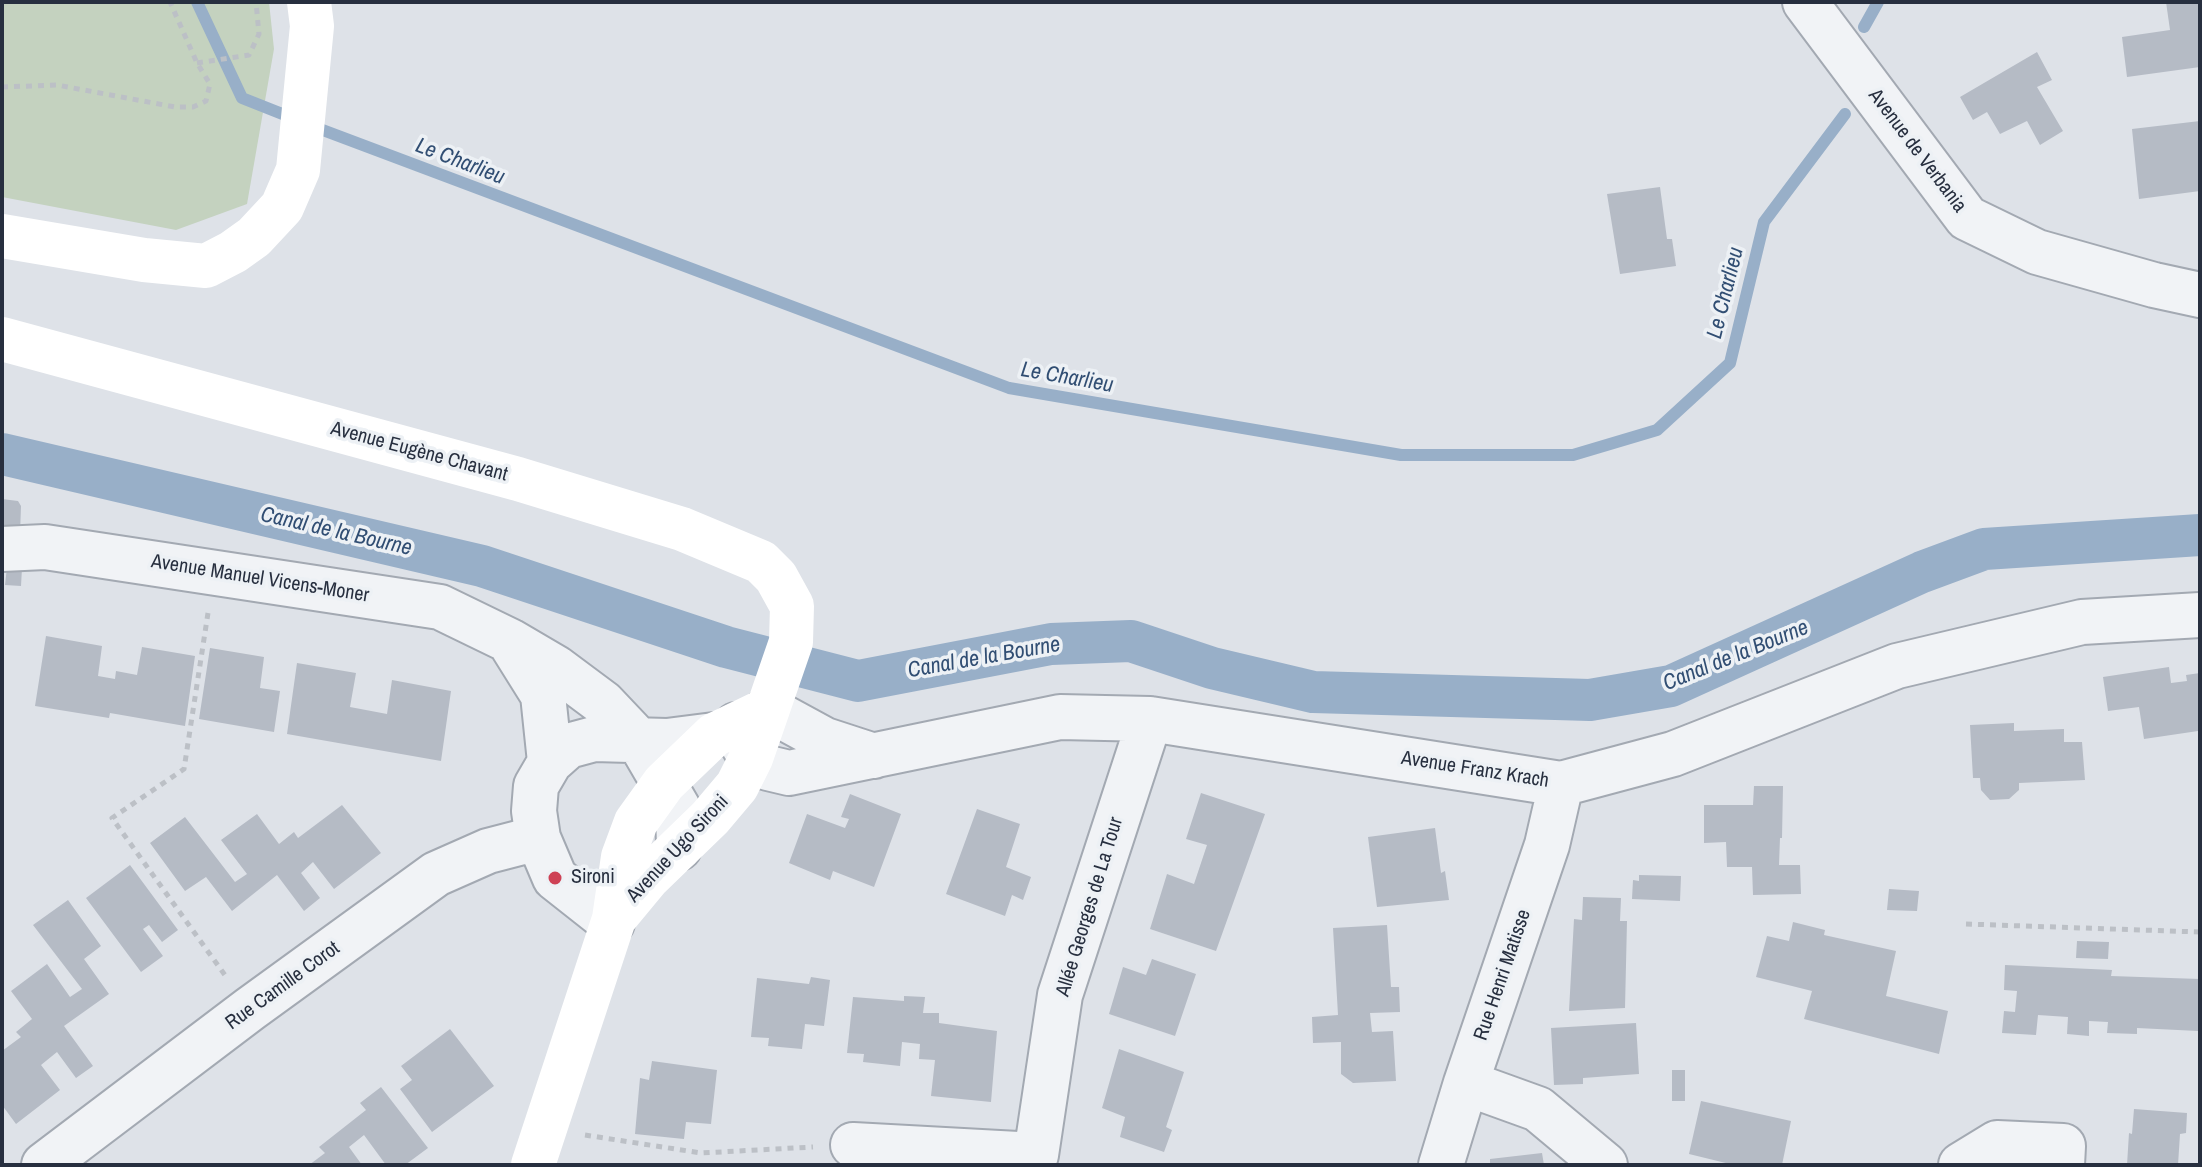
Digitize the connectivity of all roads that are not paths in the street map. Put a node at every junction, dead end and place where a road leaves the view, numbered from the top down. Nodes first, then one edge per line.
1 (1805, 2) edge
2 (311, 14) edge
3 (2, 236) edge
4 (2200, 295) edge
5 (2, 339) edge
6 (2, 549) edge
7 (2200, 615) edge
8 (510, 641) junction
9 (1150, 719) junction
10 (749, 723) junction
11 (639, 741) junction
12 (550, 762) junction
13 (664, 783) junction
14 (1561, 784) junction
15 (538, 838) junction
16 (679, 848) junction
17 (613, 921) junction
18 (1466, 1083) junction
19 (853, 1145) road end
20 (539, 1148) edge
21 (44, 1165) edge
22 (1441, 1165) edge
23 (1605, 1165) edge
24 (1961, 1165) edge
25 (2062, 1165) edge

1 - 4 street, Avenue de Verbania
2 - 3 street
5 - 10 street, Avenue Eugène Chavant
6 - 8 street, Avenue Manuel Vicens-Moner
7 - 14 street, Avenue Franz Krach
8 - 11 street, Avenue Manuel Vicens-Moner
8 - 12 street
9 - 10 street, Avenue Franz Krach
9 - 14 street, Avenue Franz Krach
9 - 19 street, Allée Georges de La Tour
10 - 11 street
10 - 13 street, Avenue Ugo Sironi
10 - 16 street, Avenue Ugo Sironi
11 - 12 street
11 - 13 street, Avenue Manuel Vicens-Moner
12 - 15 street
13 - 16 street, Avenue Manuel Vicens-Moner
13 - 17 street, Avenue Ugo Sironi
14 - 18 street, Rue Henri Matisse
15 - 17 street
15 - 21 street, Rue Camille Corot
16 - 17 street, Avenue Ugo Sironi
17 - 20 street, Avenue Ugo Sironi
18 - 22 street, Rue Henri Matisse
18 - 23 street
24 - 25 street

